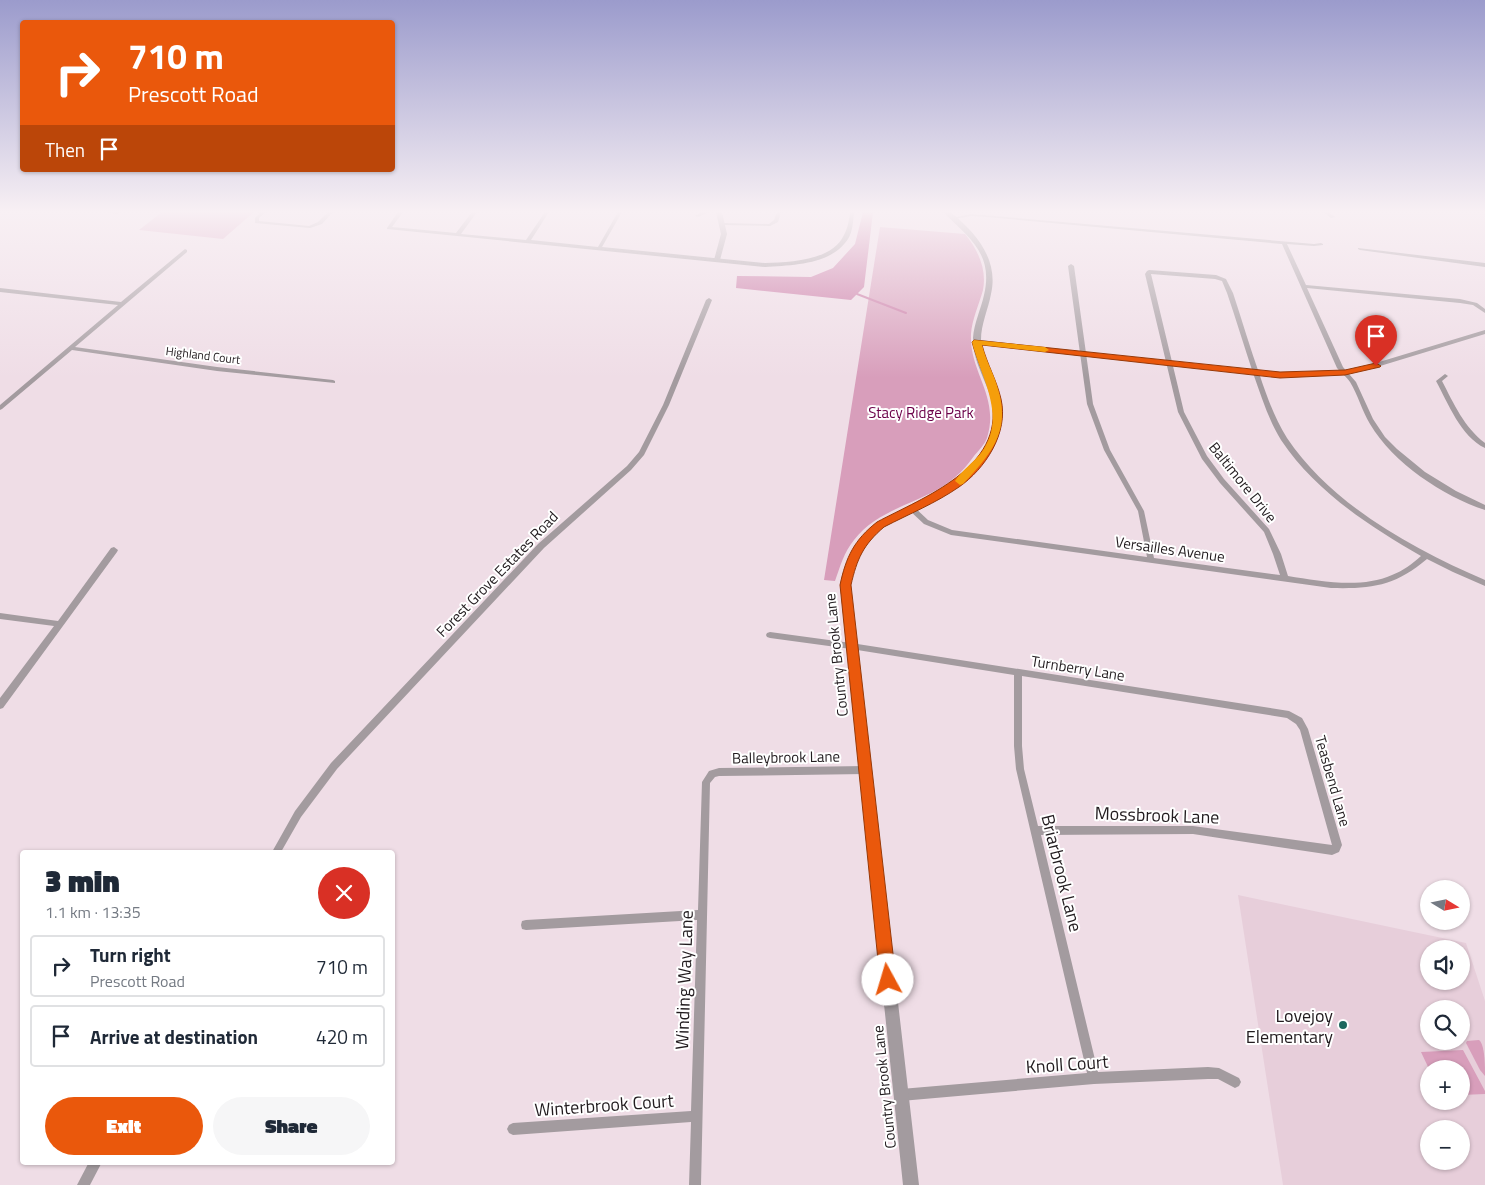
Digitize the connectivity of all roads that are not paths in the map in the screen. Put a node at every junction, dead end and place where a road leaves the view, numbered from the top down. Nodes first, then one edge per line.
1 (166, 267) edge
2 (989, 267) edge
3 (1071, 267) edge
4 (1295, 267) edge
5 (1303, 286) junction
6 (0, 290) edge
7 (709, 300) dead end
8 (122, 304) junction
9 (1485, 311) edge
10 (1485, 332) edge
11 (977, 342) junction
12 (70, 348) junction
13 (1082, 354) junction
14 (1169, 363) junction
15 (1345, 372) junction
16 (1257, 373) junction
17 (1445, 376) dead end
18 (334, 382) dead end
19 (0, 408) edge
20 (1485, 446) edge
21 (911, 508) junction
22 (1485, 508) edge
23 (114, 550) dead end
24 (1426, 556) junction
25 (1151, 560) junction
26 (1285, 578) junction
27 (1485, 583) edge
28 (0, 616) edge
29 (60, 624) junction
30 (770, 635) dead end
31 (851, 646) junction
32 (1018, 673) junction
33 (0, 705) edge
34 (1298, 721) joint
35 (865, 770) junction
36 (709, 776) joint
37 (1035, 831) junction
38 (1336, 849) joint
39 (277, 850) edge
40 (703, 916) junction
41 (526, 925) dead end
42 (1094, 1078) junction
43 (1234, 1082) dead end
44 (901, 1095) junction
45 (697, 1116) junction
46 (513, 1129) dead end
47 (94, 1165) edge
48 (83, 1185) edge
49 (695, 1185) edge
50 (911, 1185) edge

1 - 8 street
2 - 11 street, Country Brook Lane
3 - 13 street
4 - 5 street
5 - 9 street
5 - 15 street
6 - 8 street
7 - 39 street, Forest Grove Estates Road
8 - 12 street
10 - 15 street
11 - 13 street
11 - 21 street, Country Brook Lane
12 - 18 street, Highland Court
12 - 19 street
13 - 14 street
13 - 25 street
14 - 16 street
14 - 16 street, Baltimore Drive
14 - 26 street, Baltimore Drive
15 - 16 street
15 - 22 street
16 - 24 street
17 - 20 street
21 - 25 street, Versailles Avenue
21 - 31 street, Country Brook Lane
23 - 29 street
24 - 26 street, Versailles Avenue
24 - 27 street
25 - 26 street, Versailles Avenue
28 - 29 street
29 - 33 street
30 - 31 street, Turnberry Lane
31 - 32 street, Turnberry Lane
31 - 35 street, Country Brook Lane
32 - 34 street, Turnberry Lane
32 - 37 street, Briarbrook Lane
34 - 38 street, Teasbend Lane
35 - 36 street, Balleybrook Lane
35 - 44 street, Country Brook Lane
36 - 40 street, Winding Way Lane
37 - 38 street, Mossbrook Lane
37 - 42 street, Briarbrook Lane
40 - 41 street
40 - 45 street, Winding Way Lane
42 - 43 street, Knoll Court
42 - 44 street, Knoll Court
44 - 50 street, Country Brook Lane
45 - 46 street, Winterbrook Court
45 - 49 street, Winding Way Lane
47 - 48 street

